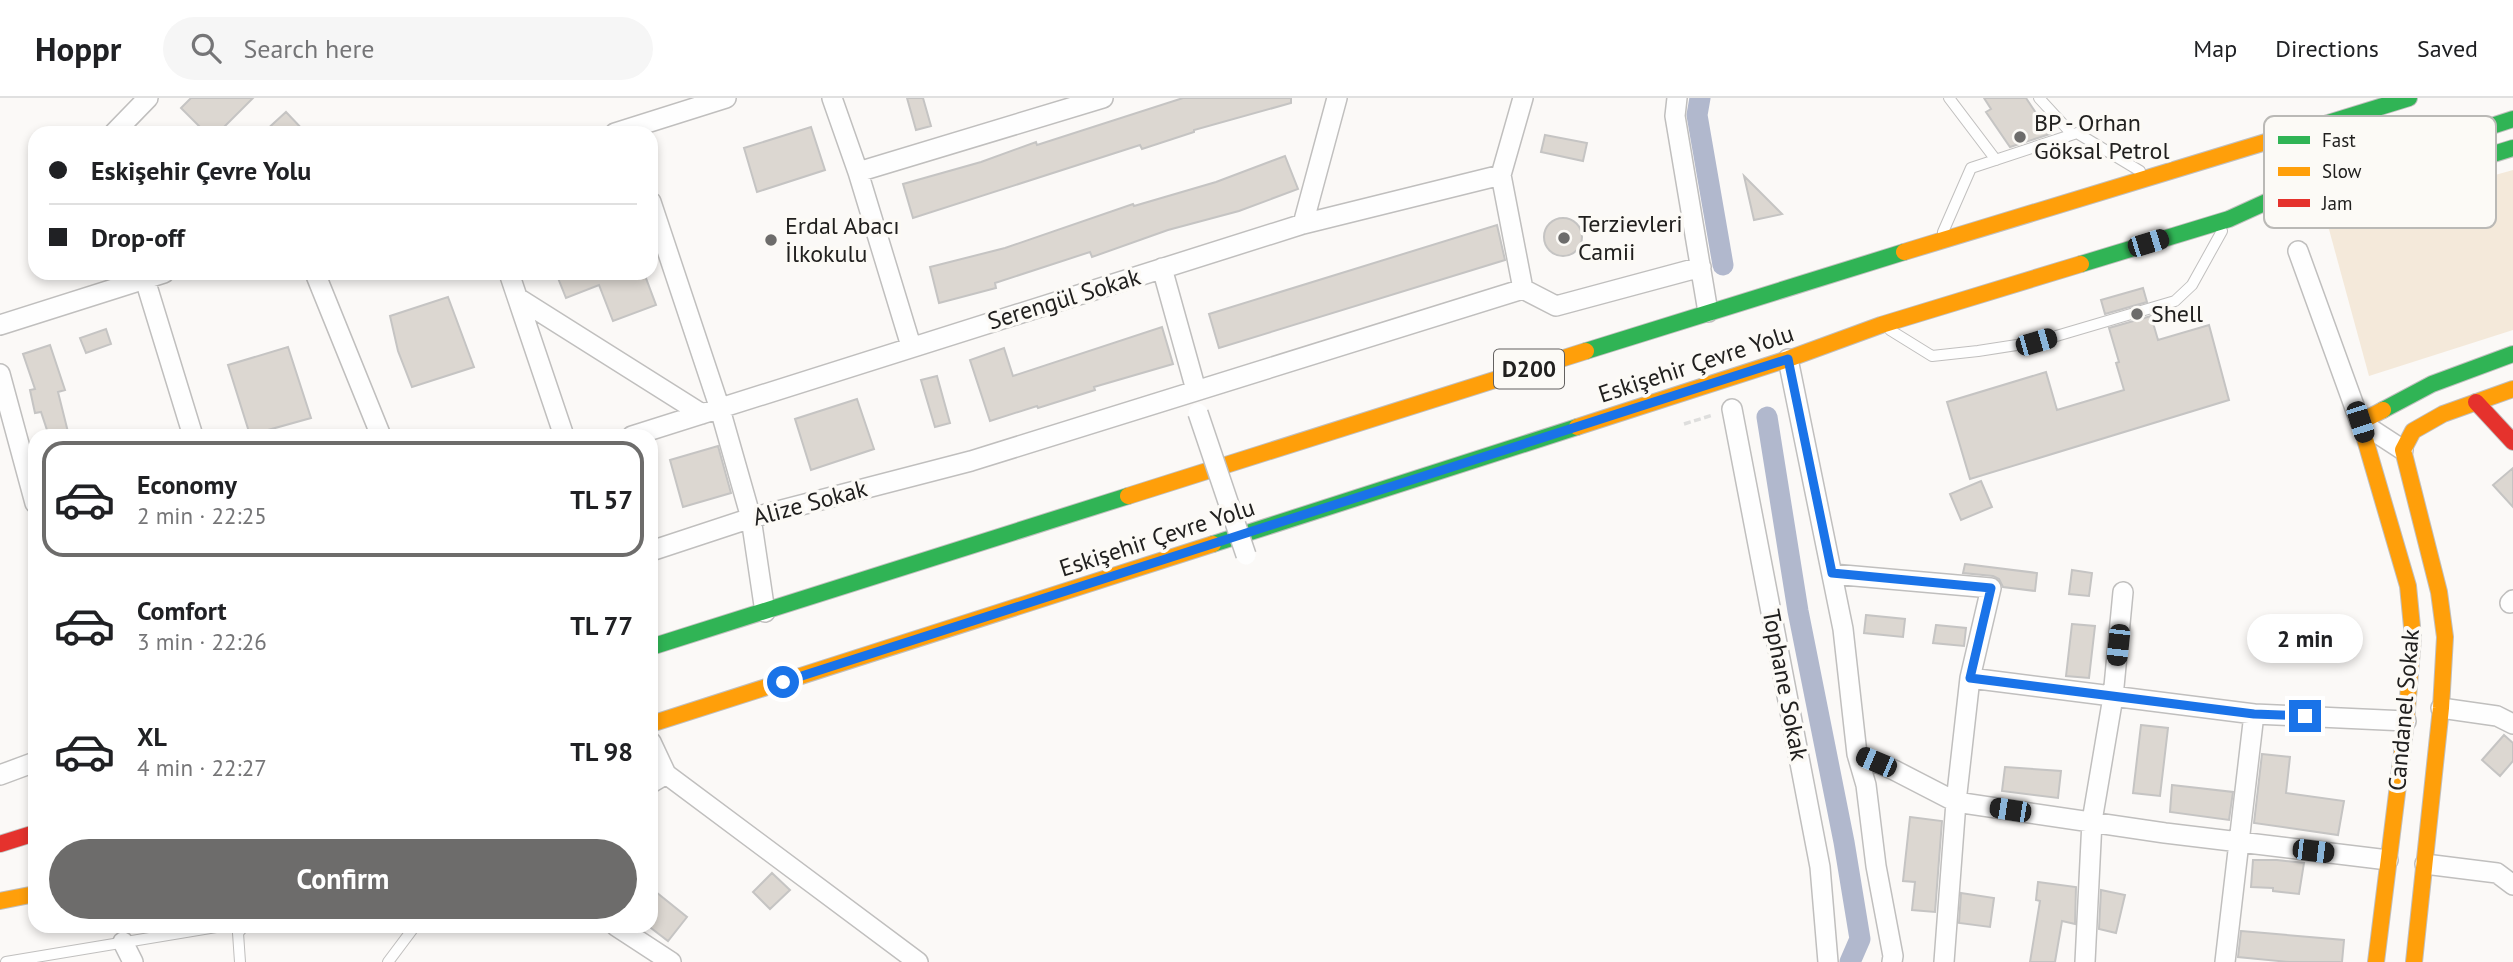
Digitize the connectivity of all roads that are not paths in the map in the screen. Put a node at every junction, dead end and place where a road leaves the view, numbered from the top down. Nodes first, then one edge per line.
1 (148, 98) edge
2 (726, 98) edge
3 (832, 98) edge
4 (1103, 98) edge
5 (1337, 98) edge
6 (1523, 98) edge
7 (1677, 98) edge
8 (1949, 98) edge
9 (2039, 98) edge
10 (2409, 98) edge
11 (2303, 114) dead end
12 (2299, 116) edge
13 (2351, 116) edge
14 (2513, 119) edge
15 (2496, 125) edge
16 (121, 126) edge
17 (641, 126) edge
18 (2264, 132) edge
19 (2073, 134) junction
20 (2264, 143) edge
21 (2513, 148) edge
22 (2496, 153) edge
23 (1996, 160) junction
24 (2197, 164) junction
25 (858, 172) junction
26 (1501, 175) junction
27 (2152, 178) junction
28 (2264, 203) edge
29 (2229, 219) junction
30 (1303, 225) junction
31 (658, 226) edge
32 (1940, 241) junction
33 (2298, 251) dead end
34 (1701, 267) junction
35 (1162, 268) junction
36 (135, 280) edge
37 (151, 280) edge
38 (318, 280) edge
39 (511, 280) edge
40 (1523, 289) junction
41 (517, 298) junction
42 (1708, 312) junction
43 (1881, 324) junction
44 (0, 325) edge
45 (911, 346) junction
46 (2513, 354) edge
47 (1788, 359) junction
48 (0, 374) edge
49 (2513, 389) edge
50 (1196, 390) junction
51 (2476, 402) junction
52 (1732, 409) dead end
53 (711, 412) junction
54 (1198, 413) dead end
55 (2360, 422) junction
56 (191, 429) edge
57 (378, 429) edge
58 (562, 429) edge
59 (655, 429) edge
60 (2513, 442) edge
61 (2403, 450) junction
62 (28, 477) edge
63 (751, 518) junction
64 (658, 549) edge
65 (1246, 555) dead end
66 (1832, 573) junction
67 (2123, 592) dead end
68 (765, 612) junction
69 (658, 645) edge
70 (1970, 678) junction
71 (2113, 697) junction
72 (2441, 709) junction
73 (2254, 714) junction
74 (2406, 721) junction
75 (658, 722) edge
76 (2513, 724) edge
77 (1857, 754) junction
78 (28, 765) edge
79 (0, 775) edge
80 (659, 778) edge
81 (1955, 802) junction
82 (2092, 821) junction
83 (28, 835) edge
84 (2238, 842) junction
85 (0, 844) edge
86 (2388, 860) junction
87 (2425, 864) junction
88 (2513, 886) edge
89 (28, 895) edge
90 (0, 901) edge
91 (179, 933) edge
92 (238, 933) edge
93 (410, 933) edge
94 (627, 933) edge
95 (123, 942) junction
96 (6, 962) edge
97 (133, 962) edge
98 (240, 962) edge
99 (388, 962) edge
100 (671, 962) edge
101 (918, 962) edge
102 (1829, 962) edge
103 (1892, 962) edge
104 (1944, 962) edge
105 (2085, 962) edge
106 (2225, 962) edge
107 (2376, 962) edge
108 (2414, 962) edge

1 - 16 street
2 - 17 street
3 - 25 street
4 - 25 street
5 - 30 street
6 - 26 street
7 - 34 street
8 - 23 lane
9 - 19 lane
10 - 13 main road, Eskişehir Çevre Yolu / D200
11 - 12 main road
14 - 15 main road, Eskişehir Çevre Yolu
18 - 24 main road
19 - 23 lane
19 - 27 lane
20 - 24 main road, Eskişehir Çevre Yolu / D200
21 - 22 main road
23 - 32 lane
24 - 27 main road, Eskişehir Çevre Yolu / D200
25 - 45 street
26 - 30 street, Serengül Sokak
26 - 40 street
27 - 32 main road, Eskişehir Çevre Yolu / D200
28 - 29 main road, Eskişehir Çevre Yolu
29 - 43 main road, Eskişehir Çevre Yolu
29 - 43 lane
30 - 35 street, Serengül Sokak
31 - 53 street
32 - 42 main road, Eskişehir Çevre Yolu / D200
33 - 55 street, Candanel Sokak
34 - 40 street
34 - 42 street
35 - 45 street, Serengül Sokak
35 - 50 street
36 - 44 street
37 - 56 street
38 - 57 street
39 - 41 street
40 - 50 street, Alize Sokak
41 - 53 street
41 - 58 street
42 - 68 main road, Eskişehir Çevre Yolu / D200
43 - 47 main road, Eskişehir Çevre Yolu
45 - 53 street, Serengül Sokak
46 - 55 main road
47 - 66 street
47 - 75 main road, Eskişehir Çevre Yolu
48 - 62 street
49 - 51 main road
50 - 63 street, Alize Sokak
51 - 60 main road
51 - 61 main road
52 - 102 street, Tophane Sokak
53 - 59 street, Serengül Sokak
53 - 63 street
54 - 65 street, bridge
55 - 61 street
55 - 74 main road, Candanel Sokak
61 - 72 main road
63 - 64 street, Alize Sokak
63 - 68 street
66 - 70 street
66 - 77 street
67 - 71 street
68 - 69 main road, Eskişehir Çevre Yolu / D200
70 - 71 street
70 - 81 street
71 - 73 street
71 - 82 street
72 - 76 street
72 - 87 main road
73 - 74 street
73 - 84 street
74 - 86 main road, Candanel Sokak
77 - 81 street
77 - 103 street
78 - 79 street
80 - 101 street
81 - 82 street
81 - 104 street
82 - 84 street
82 - 105 street
83 - 85 main road
84 - 86 street
84 - 106 street
86 - 107 main road, Candanel Sokak
87 - 88 street
87 - 108 main road
89 - 90 main road
91 - 95 lane
92 - 98 lane
93 - 99 lane
94 - 100 street
95 - 96 lane
95 - 97 street

